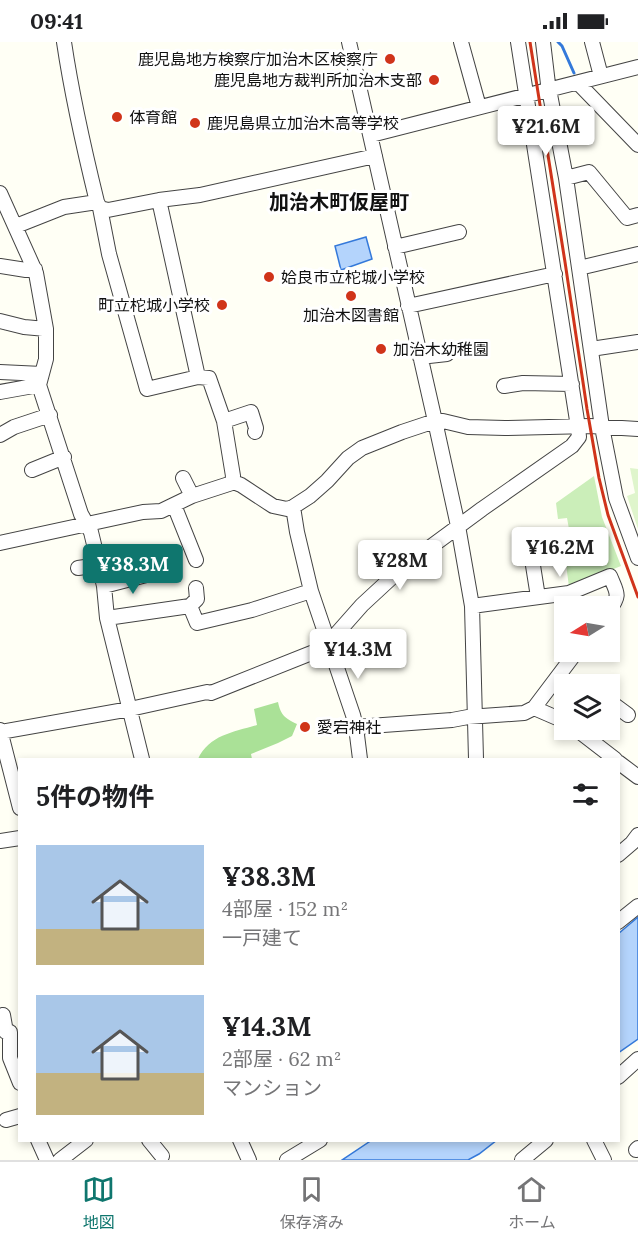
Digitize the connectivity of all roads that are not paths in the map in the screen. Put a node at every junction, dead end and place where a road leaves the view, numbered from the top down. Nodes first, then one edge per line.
1 (64, 42) edge
2 (350, 42) edge
3 (461, 42) edge
4 (518, 42) edge
5 (543, 42) edge
6 (592, 42) edge
7 (638, 67) edge
8 (601, 76) junction
9 (578, 83) junction
10 (549, 90) junction
11 (527, 95) junction
12 (479, 107) junction
13 (370, 135) junction
14 (638, 145) edge
15 (375, 156) junction
16 (566, 178) junction
17 (0, 193) edge
18 (159, 200) junction
19 (98, 205) junction
20 (638, 215) edge
21 (16, 226) junction
22 (459, 232) dead end
23 (395, 247) junction
24 (638, 254) edge
25 (0, 266) edge
26 (579, 268) junction
27 (35, 269) junction
28 (555, 274) junction
29 (408, 306) junction
30 (0, 321) edge
31 (46, 329) junction
32 (638, 342) edge
33 (591, 349) junction
34 (447, 354) dead end
35 (420, 357) junction
36 (0, 372) edge
37 (198, 377) junction
38 (41, 380) junction
39 (572, 384) junction
40 (504, 386) dead end
41 (0, 392) edge
42 (50, 415) junction
43 (224, 421) junction
44 (435, 422) junction
45 (590, 427) junction
46 (638, 429) edge
47 (255, 432) dead end
48 (0, 435) edge
49 (64, 457) junction
50 (32, 470) dead end
51 (183, 478) dead end
52 (232, 483) junction
53 (192, 496) junction
54 (174, 505) junction
55 (293, 507) junction
56 (86, 525) junction
57 (458, 526) junction
58 (0, 543) edge
59 (526, 554) dead end
60 (638, 558) edge
61 (196, 560) dead end
62 (99, 565) junction
63 (78, 568) dead end
64 (154, 573) dead end
65 (104, 586) junction
66 (196, 588) dead end
67 (311, 591) junction
68 (617, 596) edge
69 (538, 597) junction
70 (190, 606) junction
71 (472, 606) junction
72 (107, 618) junction
73 (329, 642) junction
74 (569, 662) edge
75 (534, 708) junction
76 (130, 709) junction
77 (620, 709) edge
78 (628, 715) dead end
79 (476, 716) junction
80 (554, 717) edge
81 (356, 728) junction
82 (0, 731) edge
83 (590, 740) edge
84 (142, 758) edge
85 (360, 758) edge
86 (476, 758) edge
87 (613, 758) edge
88 (620, 763) edge
89 (638, 777) edge
90 (18, 800) edge
91 (638, 835) edge
92 (18, 838) edge
93 (0, 841) edge
94 (620, 853) edge
95 (638, 905) edge
96 (620, 913) edge
97 (620, 920) edge
98 (3, 1015) dead end
99 (9, 1032) edge
100 (638, 1059) edge
101 (620, 1075) edge
102 (18, 1078) edge
103 (40, 1142) edge
104 (83, 1142) edge
105 (151, 1142) edge
106 (241, 1142) edge
107 (317, 1142) edge
108 (544, 1142) edge
109 (595, 1142) edge
110 (162, 1156) dead end
111 (47, 1160) edge
112 (60, 1160) edge
113 (249, 1160) edge
114 (287, 1160) edge
115 (522, 1160) edge
116 (604, 1160) edge

1 - 19 street
2 - 13 street
3 - 12 street
4 - 11 street
5 - 10 street
6 - 8 street
7 - 8 street
8 - 9 street
9 - 10 street
9 - 14 street
10 - 11 street
10 - 16 street
11 - 12 street
11 - 28 street
12 - 13 street
13 - 15 street
15 - 18 street
15 - 23 street
16 - 20 street
16 - 26 street
17 - 21 street
18 - 19 street
18 - 37 street
19 - 21 street
19 - 37 street
21 - 27 street
22 - 23 street
23 - 29 street
24 - 26 street
25 - 27 street
26 - 33 street
27 - 31 street
28 - 29 street
28 - 39 street
29 - 35 street
30 - 31 street
31 - 38 street
32 - 33 street
33 - 45 street
34 - 35 street
35 - 44 street
36 - 38 street
37 - 43 street
38 - 41 street
38 - 42 street
39 - 40 street
39 - 45 street
42 - 48 street
42 - 49 street
43 - 47 street
43 - 52 street
44 - 45 street
44 - 55 street
44 - 57 street
45 - 46 street
45 - 57 street
45 - 60 street
49 - 50 street
49 - 56 street
51 - 53 street
52 - 53 street
52 - 55 street
53 - 54 street
54 - 56 street
54 - 61 street
55 - 67 street
56 - 58 street
56 - 62 street
57 - 71 street
57 - 73 street
59 - 69 street
62 - 63 street
62 - 65 street
64 - 65 street
65 - 72 street
66 - 70 street
67 - 70 street
67 - 73 street
68 - 69 street
69 - 71 street
70 - 72 street
71 - 79 street
72 - 76 street
73 - 76 street
73 - 81 street
74 - 75 street
75 - 79 street
75 - 80 street
76 - 82 street
76 - 84 street
77 - 78 street
79 - 81 street
79 - 86 street
81 - 85 street
82 - 90 street
83 - 87 street
88 - 89 street
91 - 94 street
92 - 93 street
95 - 96 street
95 - 97 street
98 - 99 street
99 - 102 street
100 - 101 street
103 - 111 street
104 - 112 street
105 - 110 street
106 - 113 street
107 - 114 street
108 - 115 street
109 - 116 street

